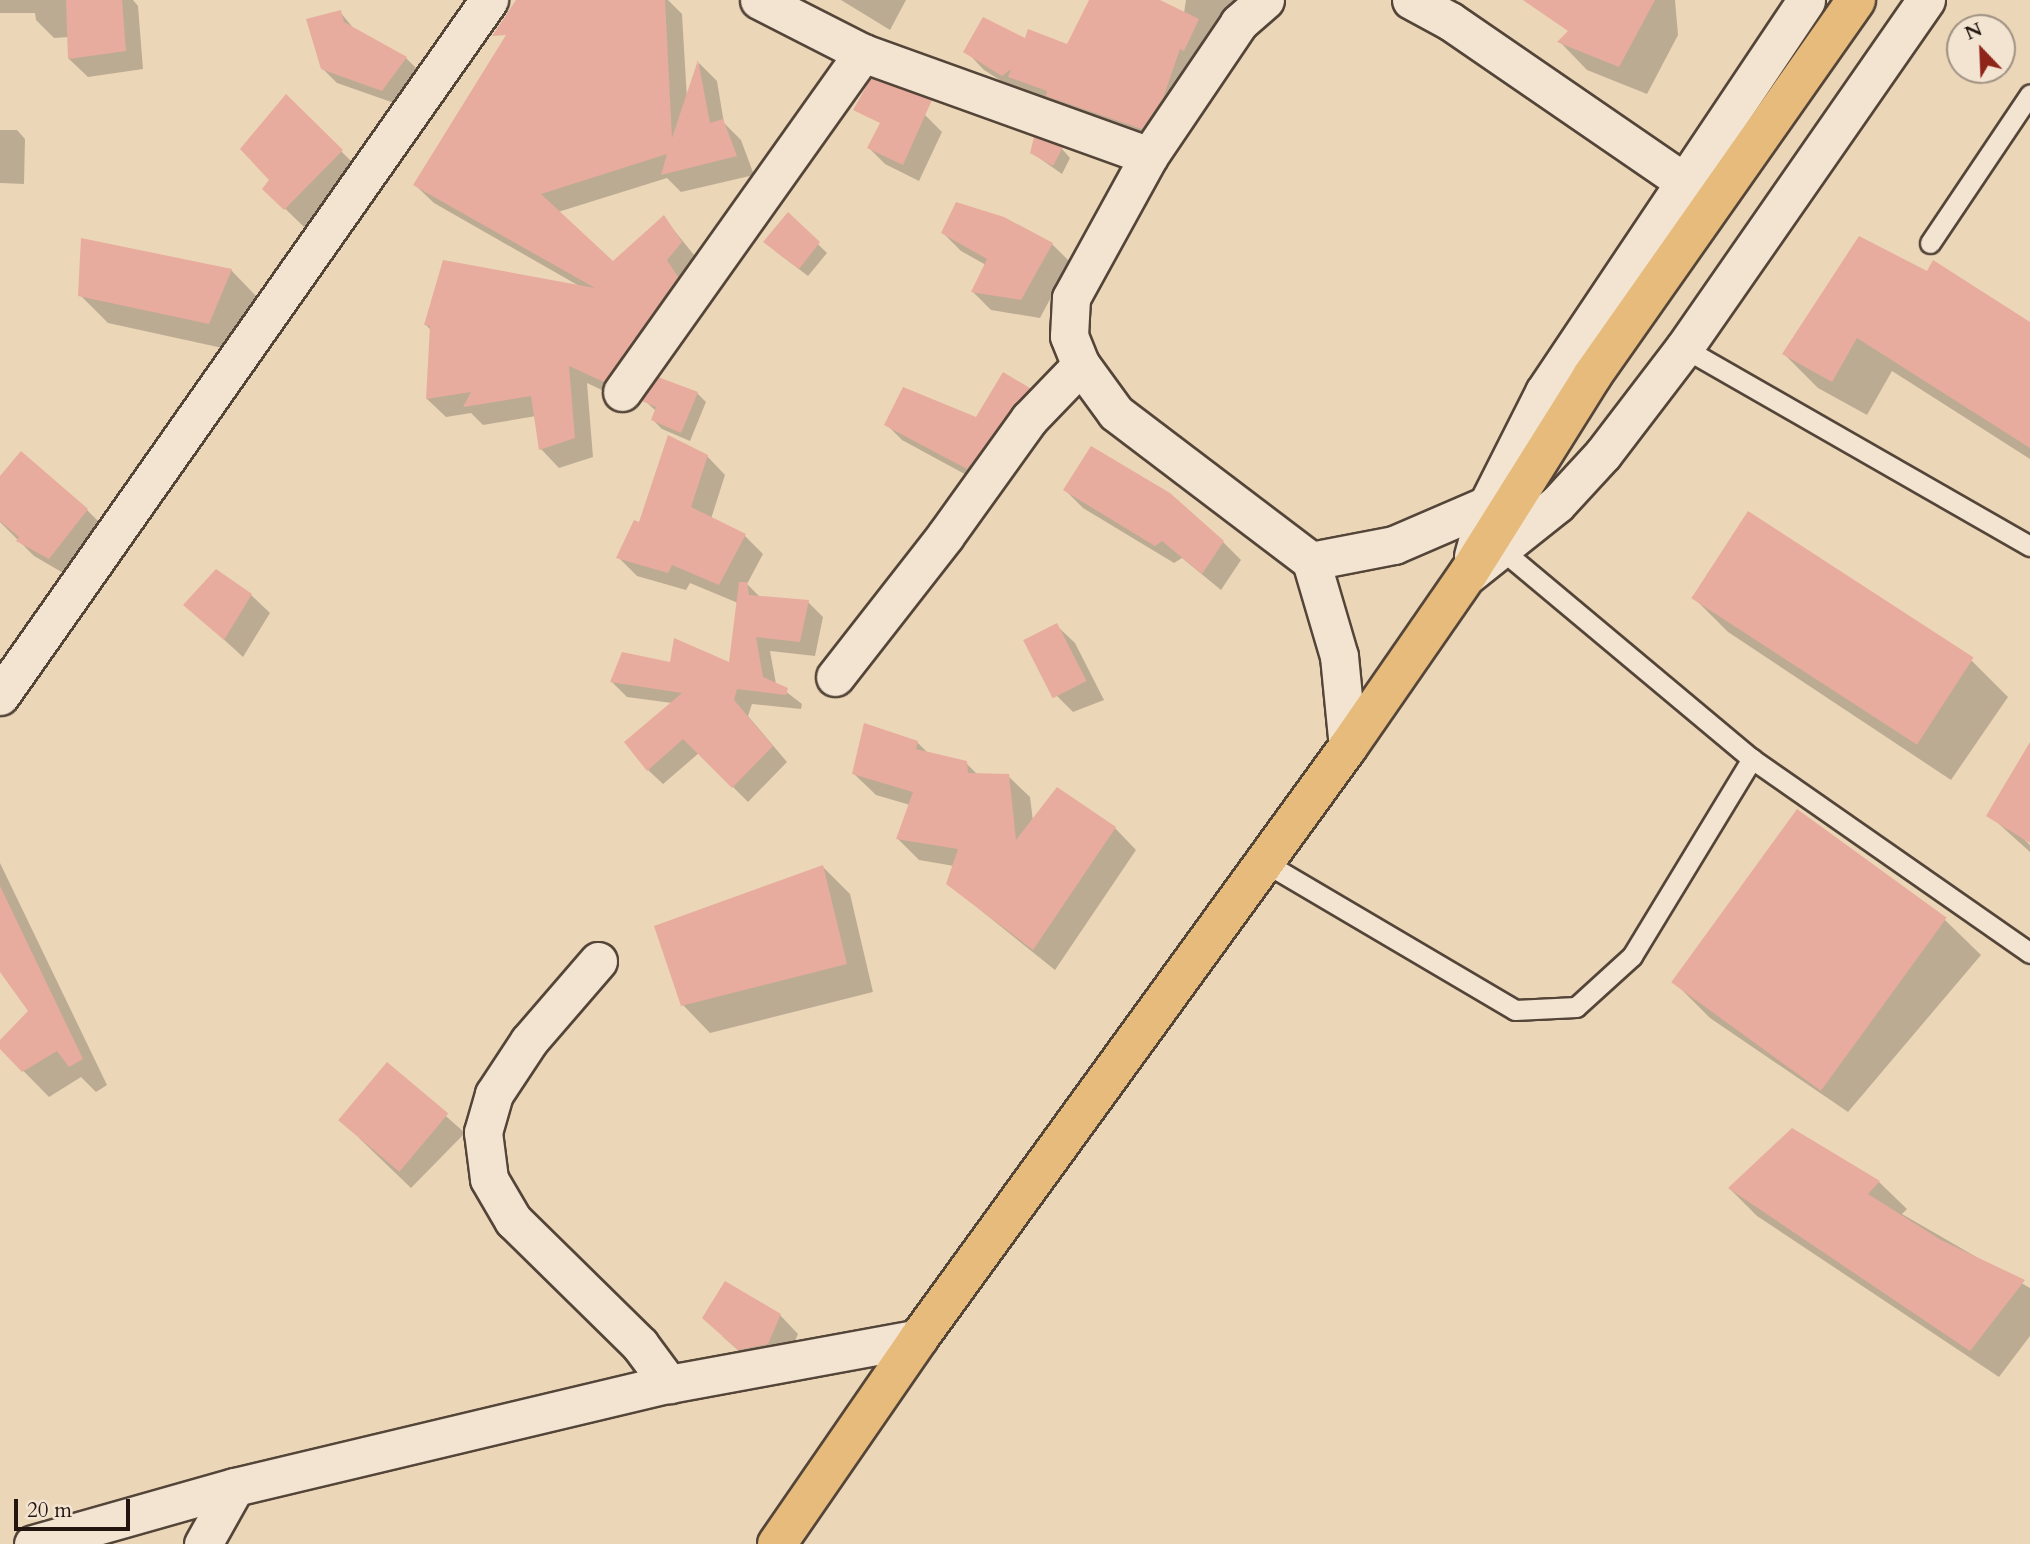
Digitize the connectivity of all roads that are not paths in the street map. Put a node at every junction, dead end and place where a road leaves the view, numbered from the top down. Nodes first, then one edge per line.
1 (489, 0) edge
2 (759, 0) edge
3 (1265, 0) edge
4 (1411, 0) edge
5 (1806, 0) edge
6 (1856, 0) edge
7 (1926, 0) edge
8 (863, 53) junction
9 (2030, 94) edge
10 (1149, 156) junction
11 (1684, 182) junction
12 (1930, 243) dead end
13 (1684, 348) junction
14 (1082, 365) junction
15 (622, 392) dead end
16 (1487, 505) junction
17 (2030, 546) edge
18 (1502, 550) junction
19 (1311, 561) junction
20 (1468, 574) junction
21 (835, 677) dead end
22 (0, 696) edge
23 (1348, 747) junction
24 (1752, 759) junction
25 (1265, 862) junction
26 (2030, 953) edge
27 (598, 961) dead end
28 (919, 1338) junction
29 (669, 1384) junction
30 (235, 1487) junction
31 (33, 1544) edge
32 (202, 1544) edge
33 (777, 1544) edge

1 - 22 street
2 - 8 street
3 - 10 street
4 - 11 street
5 - 11 street
6 - 20 main road
7 - 13 street
8 - 10 street
8 - 15 street
9 - 12 lane
10 - 14 street
11 - 16 street
13 - 17 lane
13 - 18 street
14 - 19 street
14 - 21 street
16 - 19 street
16 - 20 street
18 - 20 street
18 - 24 lane
19 - 23 street
20 - 23 main road
23 - 25 main road
24 - 25 lane
24 - 26 lane
25 - 28 main road
27 - 29 street
28 - 29 street
28 - 33 main road
29 - 30 street
30 - 31 street
30 - 32 street

